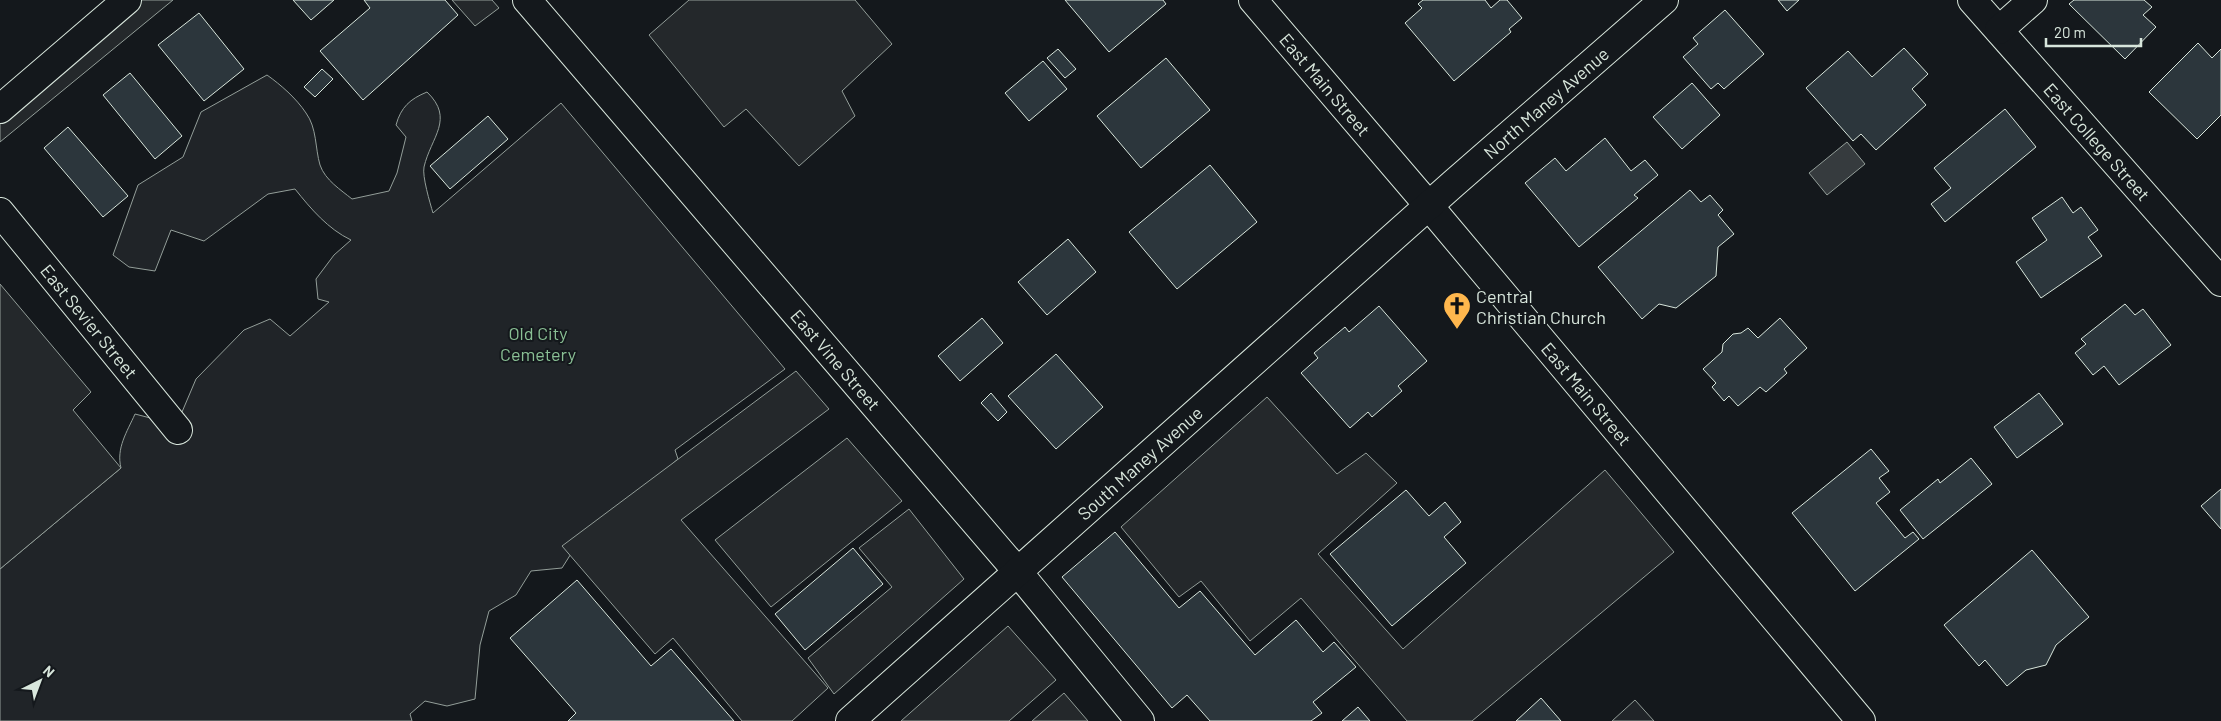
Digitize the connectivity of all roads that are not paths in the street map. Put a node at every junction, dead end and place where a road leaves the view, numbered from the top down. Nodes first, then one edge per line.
1 (127, 0) edge
2 (527, 0) edge
3 (1253, 0) edge
4 (1664, 0) edge
5 (1972, 0) edge
6 (2032, 0) edge
7 (1999, 30) junction
8 (0, 109) edge
9 (1429, 206) junction
10 (0, 212) edge
11 (2221, 282) edge
12 (178, 430) dead end
13 (1017, 571) junction
14 (850, 721) edge
15 (1140, 721) edge
16 (1861, 721) edge

1 - 8 street
2 - 13 street, East Vine Street
3 - 9 street, East Main Street
4 - 9 street, North Maney Avenue
5 - 7 street, East College Street
6 - 7 street
7 - 11 street, East College Street
9 - 13 street, South Maney Avenue
9 - 16 street, East Main Street
10 - 12 street, East Sevier Street
13 - 14 street, South Maney Avenue
13 - 15 street, East Vine Street

